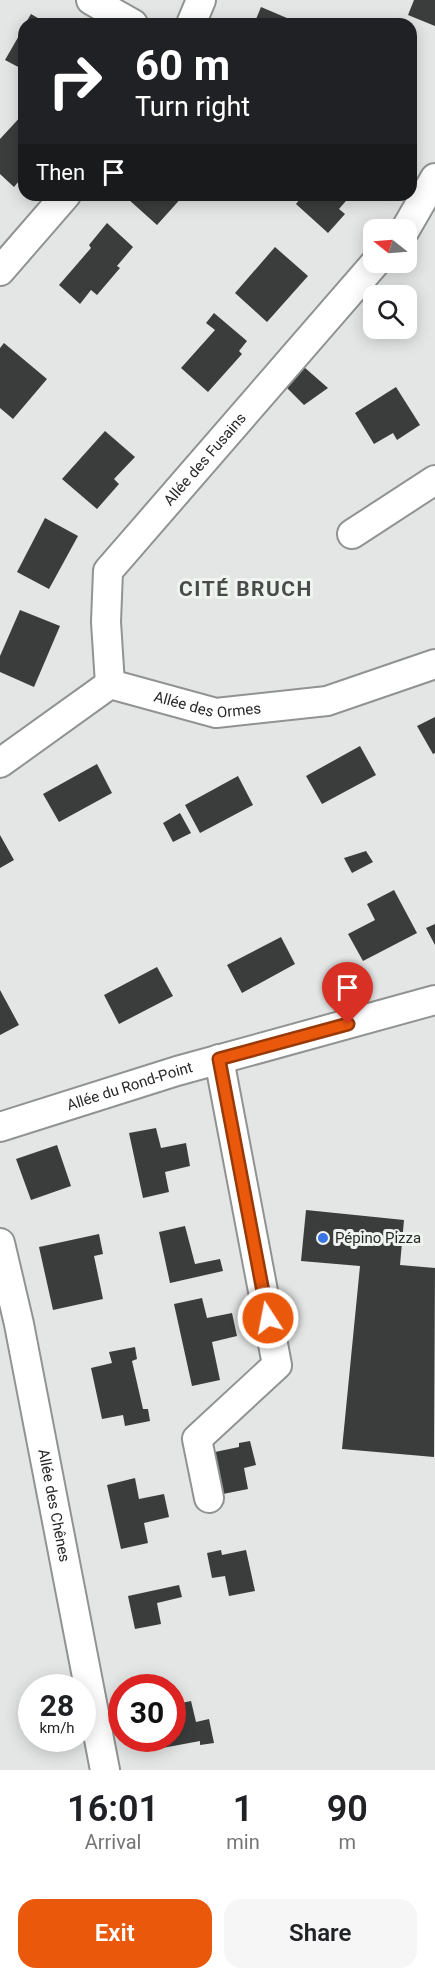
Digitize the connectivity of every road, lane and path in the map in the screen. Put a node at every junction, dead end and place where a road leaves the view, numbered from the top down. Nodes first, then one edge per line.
1 (91, 0) edge
2 (201, 0) edge
3 (122, 18) edge
4 (194, 18) edge
5 (435, 178) edge
6 (61, 201) edge
7 (411, 219) edge
8 (0, 272) edge
9 (366, 273) edge
10 (435, 480) edge
11 (352, 534) dead end
12 (435, 664) edge
13 (110, 684) junction
14 (0, 763) edge
15 (435, 1000) edge
16 (219, 1059) junction
17 (0, 1127) edge
18 (0, 1243) edge
19 (209, 1498) dead end
20 (110, 1768) edge

1 - 3 street
2 - 4 street
5 - 7 street
6 - 8 street
9 - 13 street, Allée des Fusains
10 - 11 street
12 - 13 street, Allée des Ormes
13 - 14 street
15 - 16 street, Allée du Rond-Point
16 - 17 street, Allée du Rond-Point
16 - 19 street
18 - 20 street, Allée des Chênes

